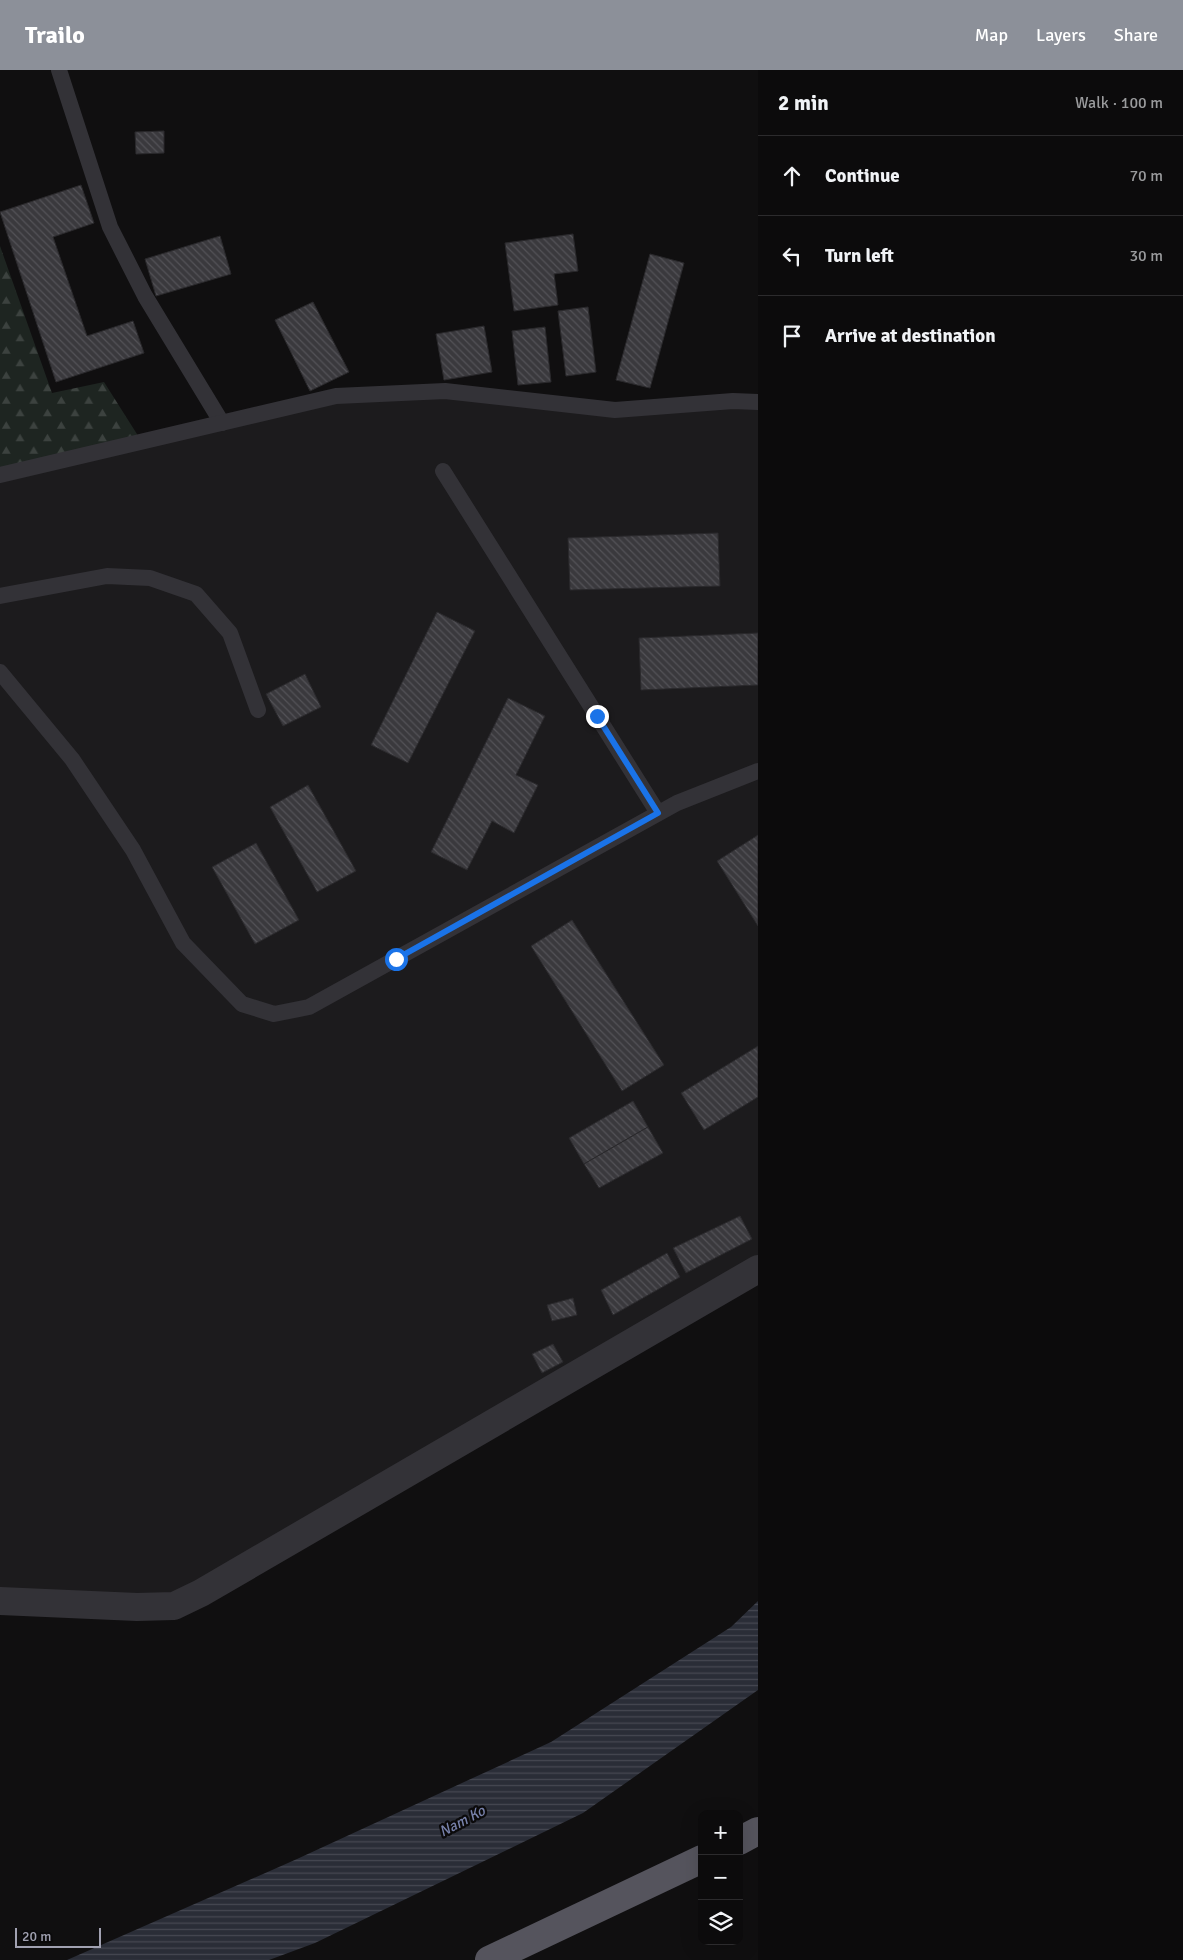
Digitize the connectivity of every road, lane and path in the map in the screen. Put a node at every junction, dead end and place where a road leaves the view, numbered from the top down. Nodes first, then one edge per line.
1 (59, 70) edge
2 (758, 402) edge
3 (222, 424) junction
4 (443, 471) dead end
5 (0, 475) edge
6 (0, 596) edge
7 (0, 672) edge
8 (258, 710) dead end
9 (758, 771) edge
10 (658, 813) junction
11 (758, 1269) edge
12 (0, 1601) edge
13 (758, 1832) edge
14 (743, 1838) edge
15 (698, 1861) edge
16 (489, 1960) edge

1 - 3 lane
2 - 3 lane
3 - 5 lane
4 - 10 lane
6 - 8 lane
7 - 10 lane
9 - 10 lane
11 - 12 street
13 - 14 highway
15 - 16 highway

